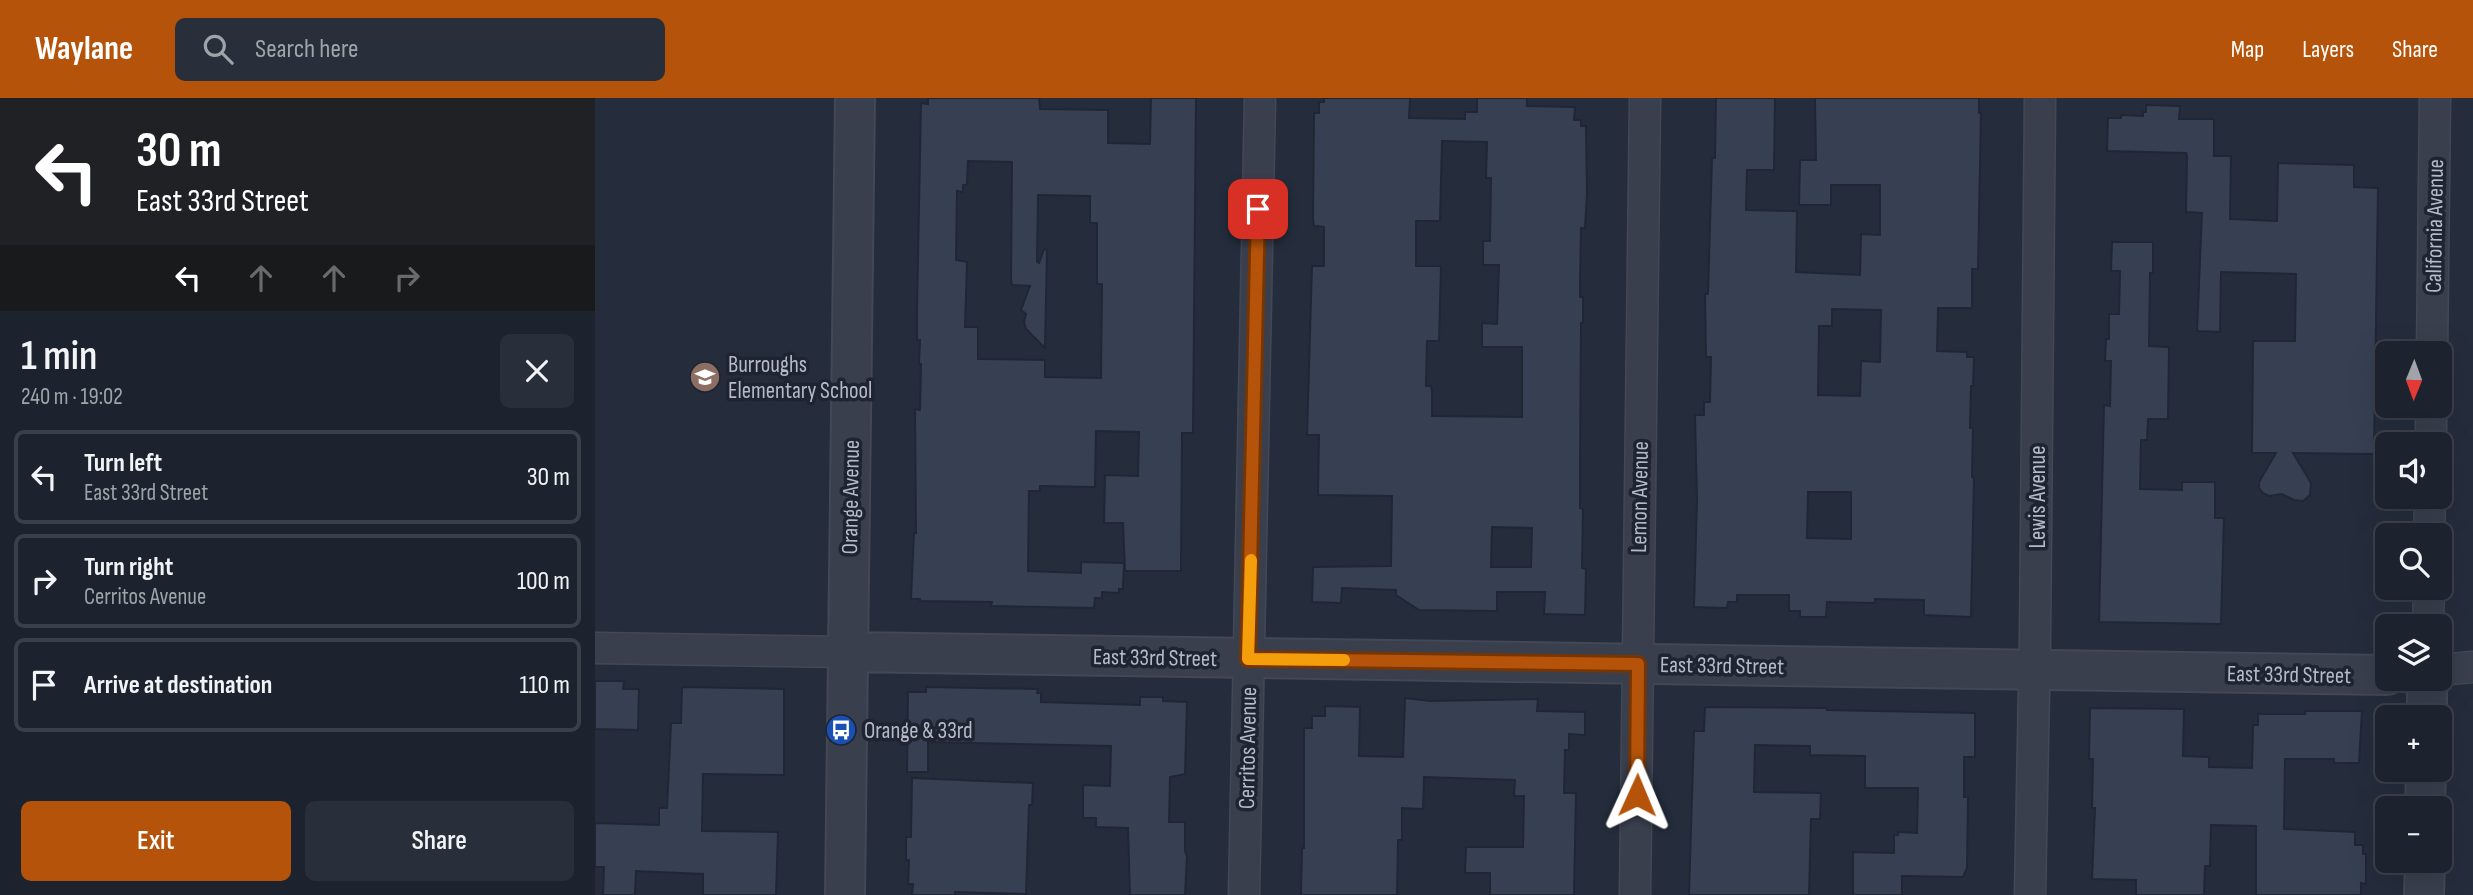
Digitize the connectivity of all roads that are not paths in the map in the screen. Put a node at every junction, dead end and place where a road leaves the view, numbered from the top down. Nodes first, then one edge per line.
1 (855, 98) edge
2 (1260, 98) edge
3 (1646, 98) edge
4 (2040, 98) edge
5 (2435, 98) edge
6 (2432, 341) edge
7 (595, 648) edge
8 (849, 652) junction
9 (1248, 659) junction
10 (1638, 664) junction
11 (2473, 667) edge
12 (2033, 668) junction
13 (2452, 669) edge
14 (2375, 675) edge
15 (2425, 873) edge
16 (845, 895) edge
17 (1244, 895) edge
18 (1635, 895) edge
19 (2030, 895) edge
20 (2424, 895) edge

1 - 8 street, Orange Avenue
2 - 9 street, Cerritos Avenue
3 - 10 street, Lemon Avenue
4 - 12 street, Lewis Avenue
5 - 6 street, California Avenue
7 - 8 street, East 33rd Street
8 - 9 street, East 33rd Street
8 - 16 street, Orange Avenue
9 - 10 street, East 33rd Street
9 - 17 street, Cerritos Avenue
10 - 12 street, East 33rd Street
10 - 18 street, Lemon Avenue
11 - 13 street
12 - 14 street, East 33rd Street
12 - 19 street, Lewis Avenue
15 - 20 street

